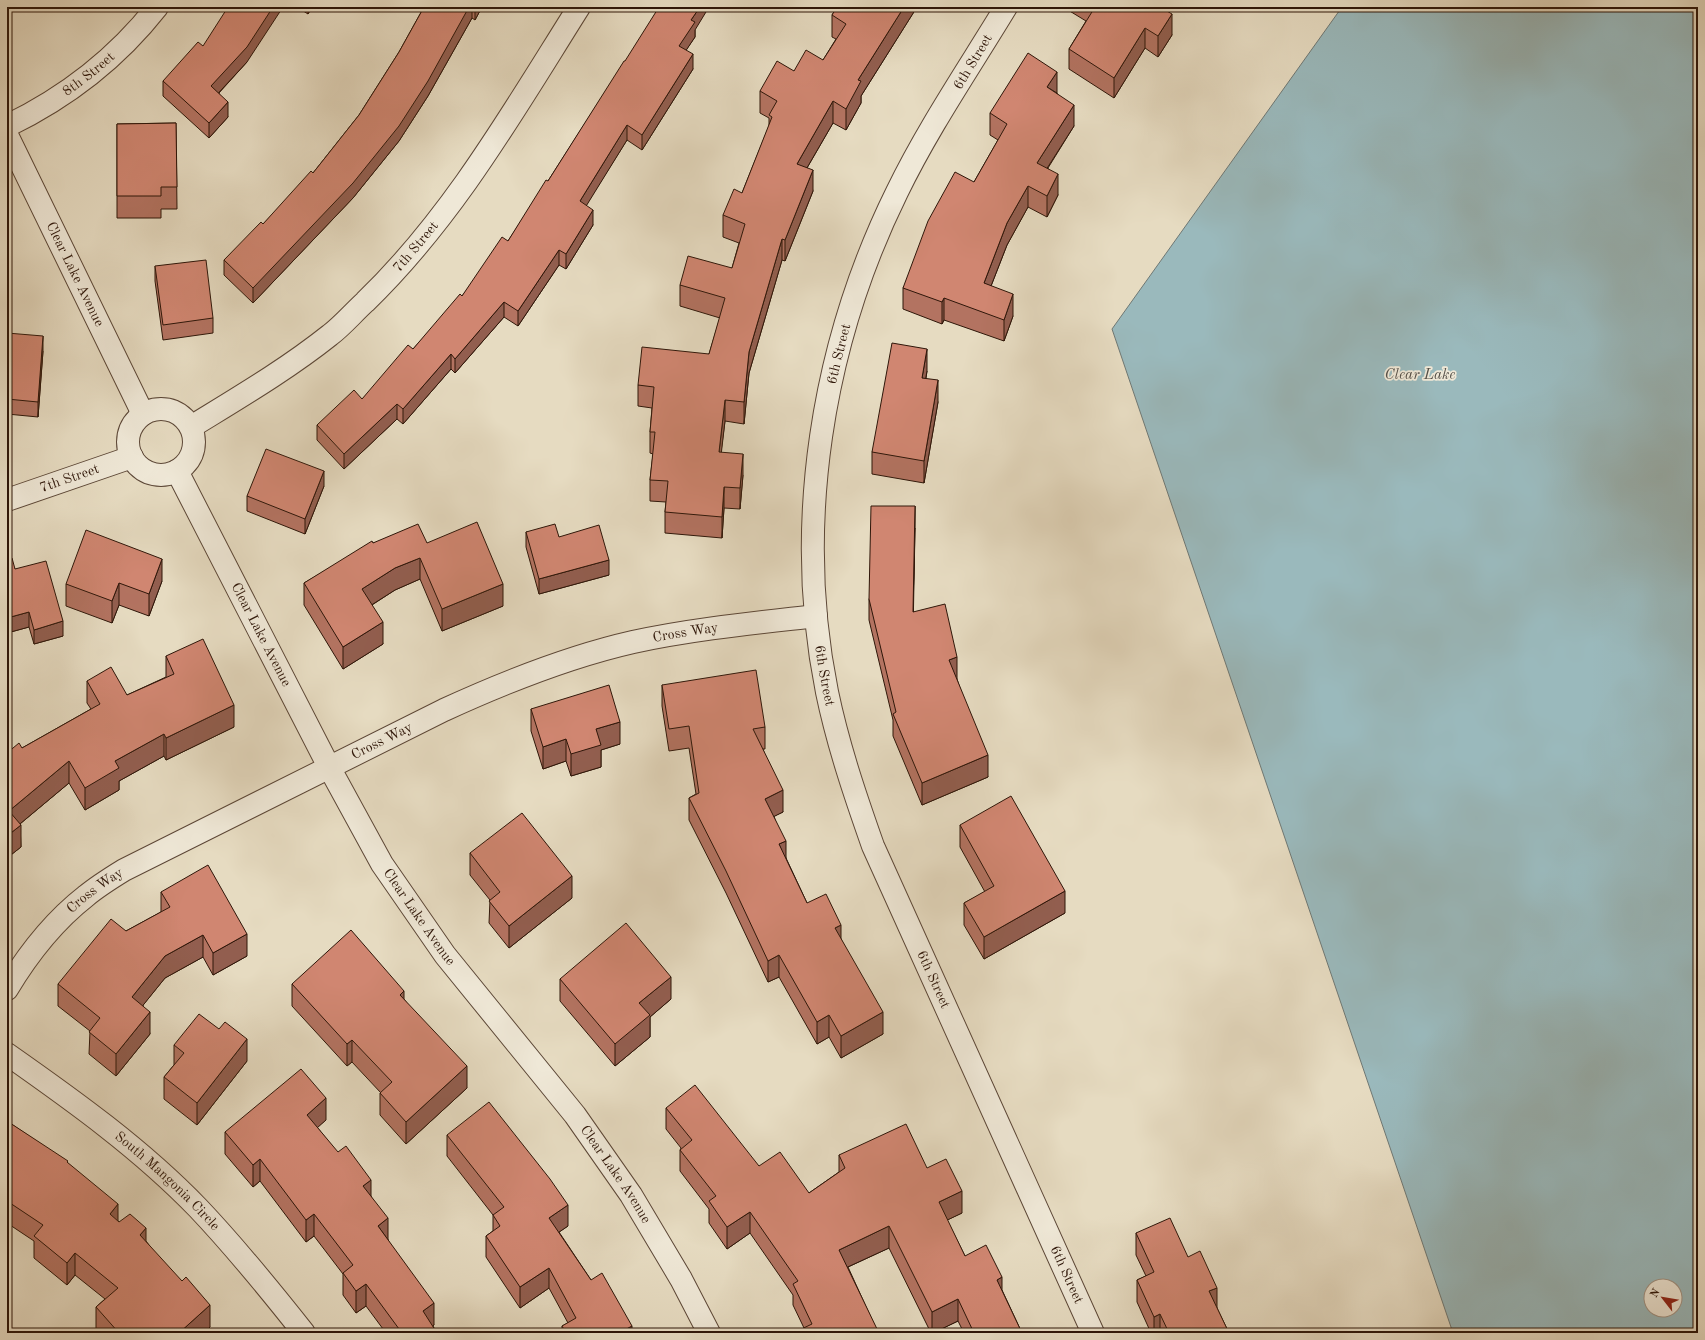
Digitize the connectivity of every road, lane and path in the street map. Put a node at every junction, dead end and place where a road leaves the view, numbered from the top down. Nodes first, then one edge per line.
1 (157, 7) edge
2 (579, 7) edge
3 (1006, 7) edge
4 (7, 126) edge
5 (7, 135) edge
6 (143, 414) junction
7 (191, 427) junction
8 (132, 457) junction
9 (177, 471) junction
10 (7, 500) edge
11 (816, 616) junction
12 (328, 767) junction
13 (7, 989) edge
14 (7, 1054) edge
15 (304, 1333) edge
16 (709, 1333) edge
17 (1092, 1333) edge

1 - 4 street, 8th Street
2 - 7 street, 7th Street
3 - 11 street, 6th Street
5 - 6 street, Clear Lake Avenue
6 - 7 street
6 - 8 street
7 - 9 street
8 - 9 street
8 - 10 street, 7th Street
9 - 12 street, Clear Lake Avenue
11 - 12 street, Cross Way
11 - 17 street, 6th Street
12 - 13 street, Cross Way
12 - 16 street, Clear Lake Avenue
14 - 15 street, South Mangonia Circle

